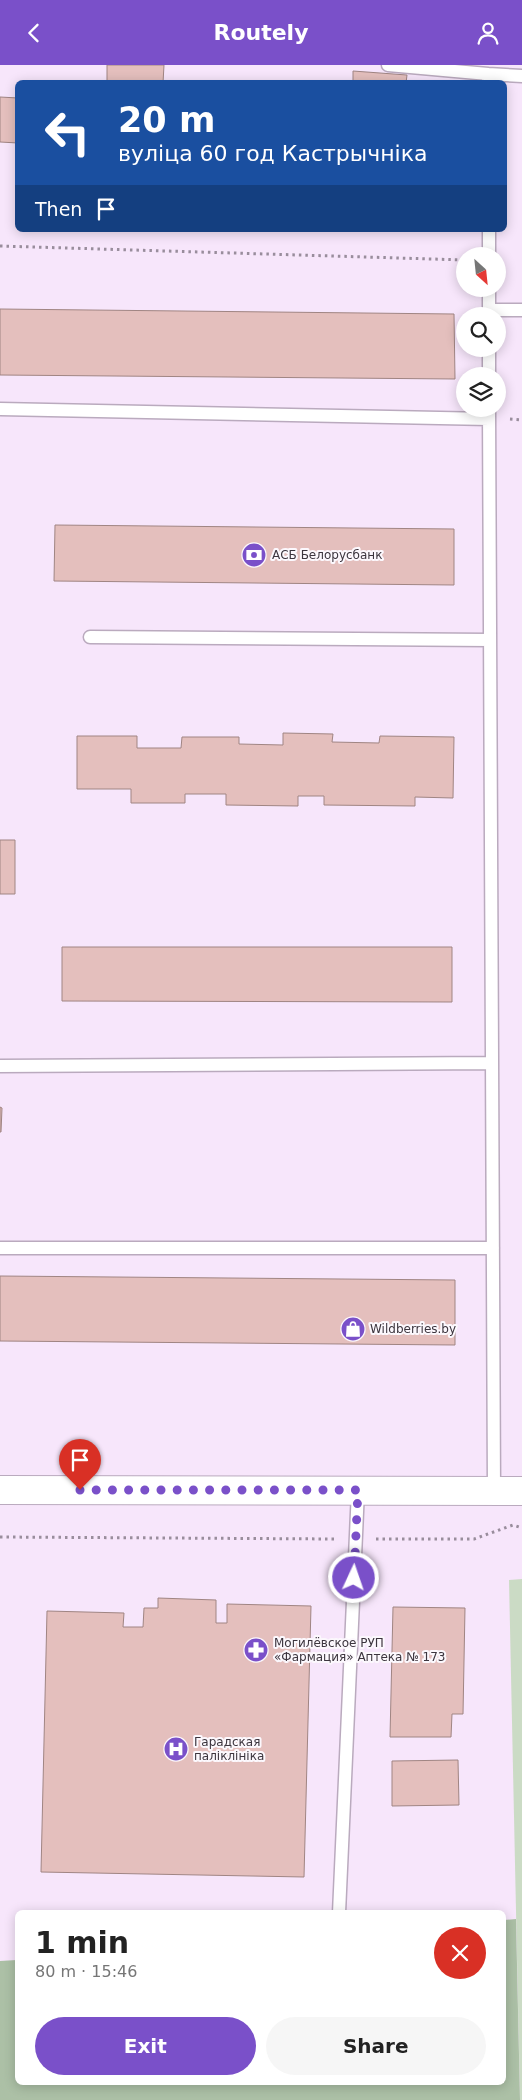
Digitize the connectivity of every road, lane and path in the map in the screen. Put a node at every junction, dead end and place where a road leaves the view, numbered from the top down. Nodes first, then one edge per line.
1 (388, 65) edge
2 (522, 76) edge
3 (488, 78) edge
4 (489, 232) edge
5 (0, 246) edge
6 (489, 247) edge
7 (456, 260) edge
8 (522, 310) edge
9 (506, 311) edge
10 (0, 409) edge
11 (456, 414) edge
12 (489, 417) edge
13 (90, 637) dead end
14 (490, 640) junction
15 (492, 1063) junction
16 (0, 1066) edge
17 (0, 1248) edge
18 (493, 1249) junction
19 (0, 1490) edge
20 (358, 1490) junction
21 (494, 1491) junction
22 (522, 1491) edge
23 (522, 1528) edge
24 (0, 1537) edge
25 (356, 1539) junction
26 (338, 1910) edge

1 - 3 lane
2 - 3 lane
4 - 6 lane
5 - 7 path
8 - 9 lane
10 - 11 lane
12 - 14 lane
13 - 14 lane
14 - 15 lane
15 - 16 lane
15 - 18 lane
17 - 18 lane
18 - 21 lane
19 - 20 street
20 - 21 street
20 - 25 lane
21 - 22 street
23 - 25 path
24 - 25 path
25 - 26 lane

